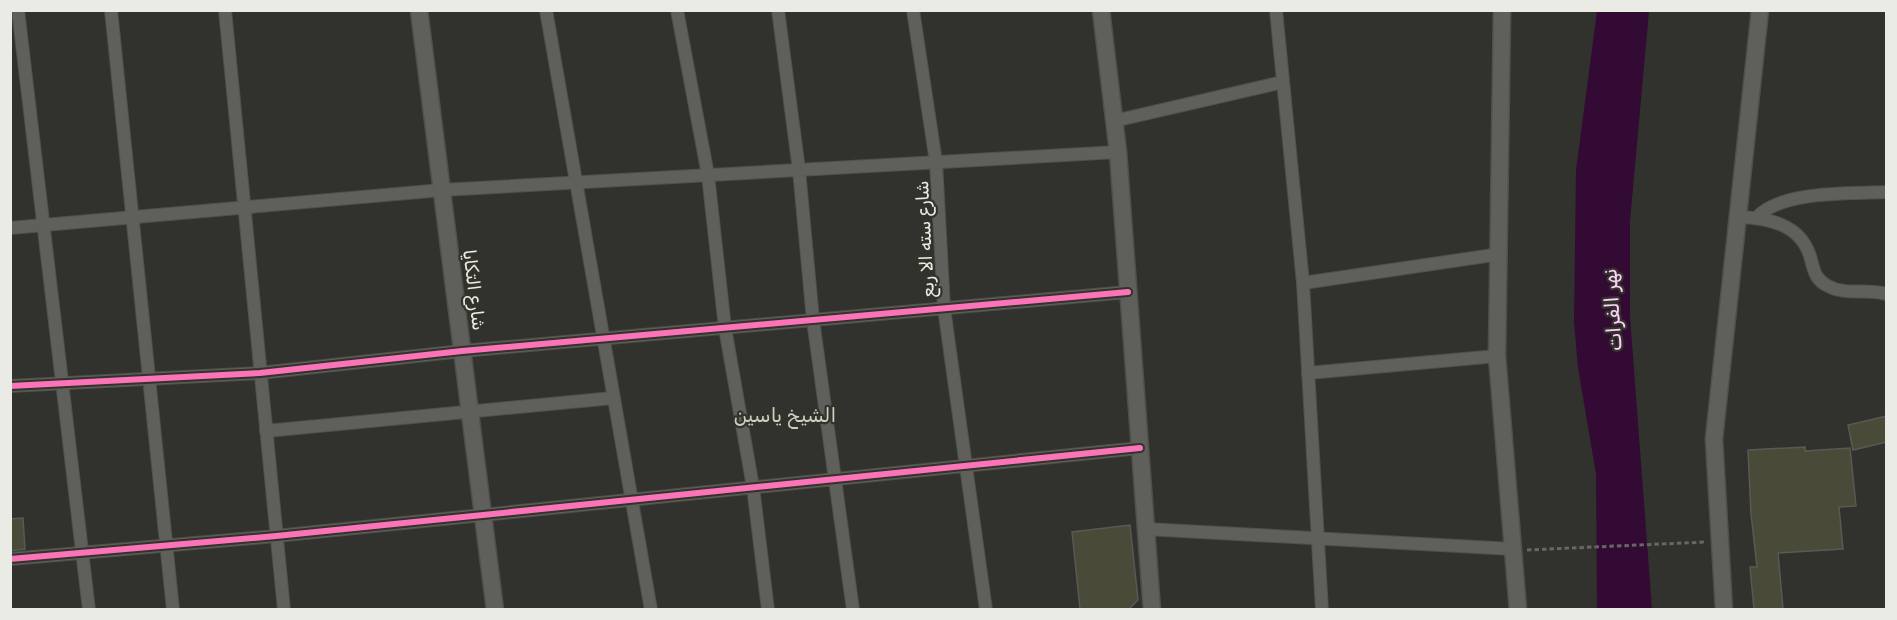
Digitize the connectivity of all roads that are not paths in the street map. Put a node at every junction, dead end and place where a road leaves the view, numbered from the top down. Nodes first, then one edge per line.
1 (18, 10) edge
2 (111, 10) edge
3 (225, 10) edge
4 (419, 10) edge
5 (546, 10) edge
6 (676, 10) edge
7 (778, 10) edge
8 (913, 10) edge
9 (1101, 10) edge
10 (1276, 10) edge
11 (1502, 10) edge
12 (1760, 10) edge
13 (1283, 82) junction
14 (1114, 121) junction
15 (1118, 152) junction
16 (936, 162) junction
17 (800, 170) junction
18 (708, 175) junction
19 (575, 182) junction
20 (442, 190) junction
21 (1887, 192) edge
22 (244, 207) junction
23 (132, 217) junction
24 (1739, 217) junction
25 (1757, 218) junction
26 (43, 225) junction
27 (10, 228) edge
28 (1500, 254) junction
29 (1303, 283) junction
30 (1128, 292) junction
31 (1887, 294) edge
32 (944, 308) junction
33 (813, 320) junction
34 (724, 328) junction
35 (603, 338) junction
36 (462, 351) junction
37 (1497, 356) junction
38 (260, 373) junction
39 (1308, 373) junction
40 (149, 379) junction
41 (62, 384) junction
42 (10, 386) edge
43 (614, 398) junction
44 (470, 411) junction
45 (266, 431) junction
46 (1140, 448) junction
47 (966, 466) junction
48 (836, 478) junction
49 (753, 487) junction
50 (631, 499) junction
51 (483, 514) junction
52 (1146, 528) junction
53 (276, 536) junction
54 (1318, 538) junction
55 (167, 545) junction
56 (1513, 549) junction
57 (82, 553) junction
58 (10, 559) edge
59 (89, 609) edge
60 (173, 609) edge
61 (284, 609) edge
62 (495, 609) edge
63 (651, 609) edge
64 (768, 609) edge
65 (853, 609) edge
66 (986, 609) edge
67 (1152, 609) edge
68 (1322, 609) edge
69 (1518, 609) edge
70 (1724, 609) edge

1 - 26 street
2 - 23 street
3 - 22 street
4 - 20 street, شارع التكايا
5 - 19 street
6 - 18 street
7 - 17 street
8 - 16 street, شارع سته الا ربع
9 - 14 street
10 - 13 street
11 - 28 street
12 - 24 street
13 - 14 street
13 - 29 street
14 - 15 street
15 - 16 street
15 - 30 street
16 - 17 street
16 - 32 street, شارع سته الا ربع
17 - 18 street
17 - 33 street
18 - 19 street
18 - 34 street
19 - 20 street
19 - 35 street
20 - 22 street
20 - 36 street, شارع التكايا
21 - 25 street
22 - 23 street
22 - 38 street
23 - 26 street
23 - 40 street
24 - 25 street
24 - 70 street
25 - 31 street
26 - 27 street
26 - 41 street
28 - 29 street
28 - 37 street
29 - 39 street
30 - 32 street
30 - 46 street
32 - 33 street
32 - 47 street, شارع سته الا ربع
33 - 34 street
33 - 48 street
34 - 35 street
34 - 49 street
35 - 36 street
35 - 43 street
36 - 38 street
36 - 44 street, شارع التكايا
37 - 39 street
37 - 56 street
38 - 40 street
38 - 45 street
39 - 54 street
40 - 41 street
40 - 55 street
41 - 42 street
41 - 57 street
43 - 44 street
43 - 50 street
44 - 45 street
44 - 51 street, شارع التكايا
45 - 53 street
46 - 47 street
46 - 52 street
47 - 48 street
47 - 66 street, شارع سته الا ربع
48 - 49 street
48 - 65 street
49 - 50 street
49 - 64 street
50 - 51 street
50 - 63 street
51 - 53 street
51 - 62 street, شارع التكايا
52 - 54 street
52 - 67 street
53 - 55 street
53 - 61 street
54 - 56 street
54 - 68 street
55 - 57 street
55 - 60 street
56 - 69 street
57 - 58 street
57 - 59 street

